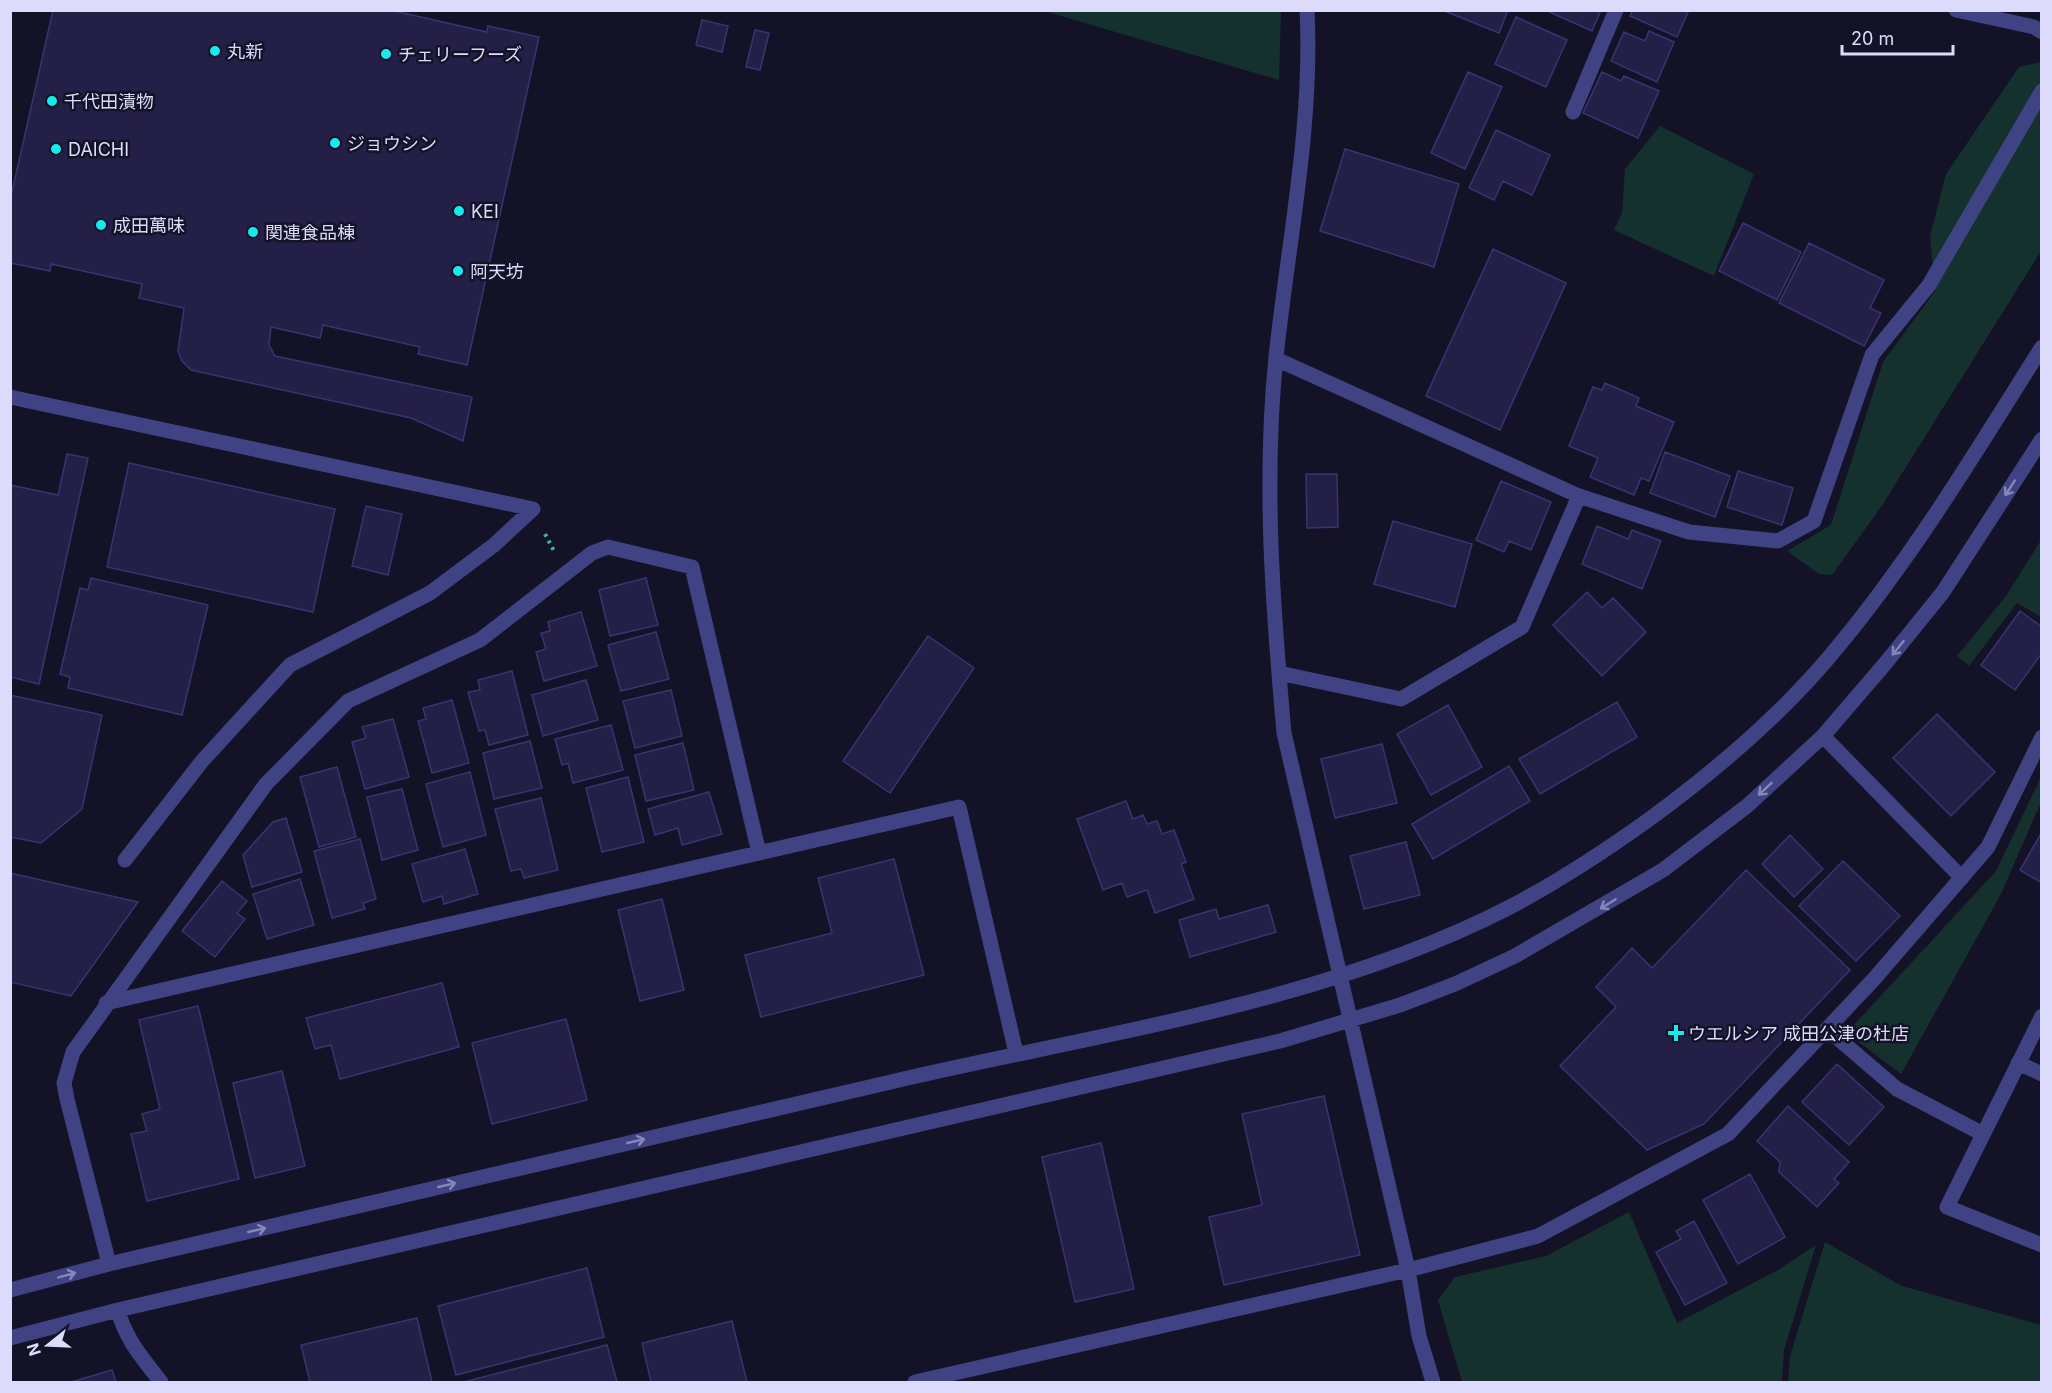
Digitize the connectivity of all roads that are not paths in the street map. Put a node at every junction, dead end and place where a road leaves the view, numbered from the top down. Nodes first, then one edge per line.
1 (1307, 10) edge
2 (1616, 10) edge
3 (1956, 10) edge
4 (2042, 32) edge
5 (2042, 91) edge
6 (1573, 112) dead end
7 (2042, 347) edge
8 (1276, 359) junction
9 (10, 397) edge
10 (2042, 439) edge
11 (1579, 496) junction
12 (1279, 673) junction
13 (1823, 736) junction
14 (2042, 737) edge
15 (759, 853) junction
16 (125, 860) dead end
17 (1962, 878) junction
18 (1341, 974) junction
19 (106, 1003) junction
20 (2042, 1016) edge
21 (1351, 1021) junction
22 (1827, 1029) junction
23 (1016, 1053) junction
24 (2018, 1063) junction
25 (2042, 1074) edge
26 (1983, 1134) junction
27 (2042, 1245) edge
28 (109, 1264) junction
29 (1408, 1270) junction
30 (10, 1290) edge
31 (118, 1310) junction
32 (10, 1338) edge
33 (964, 1377) edge
34 (161, 1383) edge
35 (915, 1383) edge
36 (1433, 1383) edge

1 - 8 street
2 - 6 street
3 - 4 street
5 - 11 street
7 - 18 street
8 - 11 street
8 - 12 street
9 - 16 street
10 -> 13 street
11 - 12 street
12 - 18 street
13 - 17 street
13 -> 21 street
14 - 17 street
15 - 19 street
15 - 19 street
15 - 23 street
17 - 22 street
18 - 21 street
18 - 23 street
19 - 28 street
20 - 24 street
21 - 29 street
21 - 31 street
22 - 26 street
22 - 29 street
28 -> 23 street
24 - 25 street
24 - 26 street
26 - 27 street
30 -> 28 street
29 - 33 street
29 - 36 street
31 - 32 street
31 - 34 street
33 - 35 street

